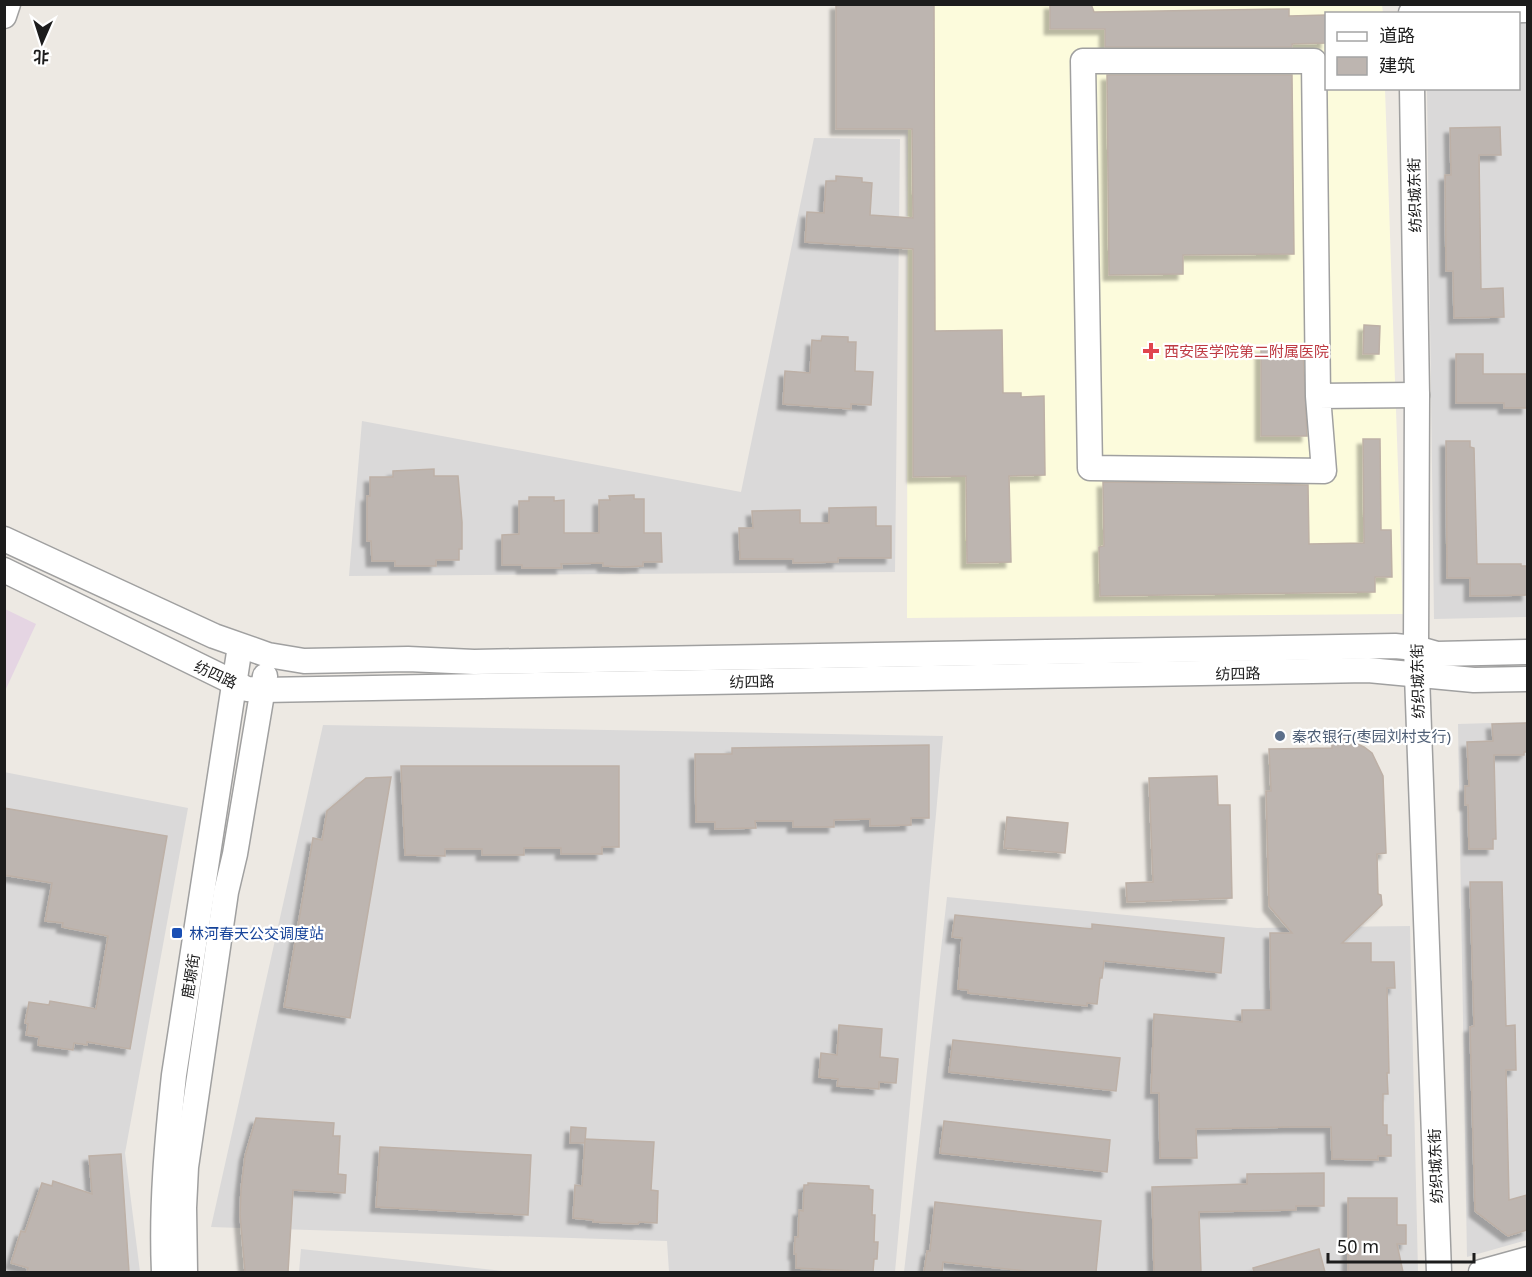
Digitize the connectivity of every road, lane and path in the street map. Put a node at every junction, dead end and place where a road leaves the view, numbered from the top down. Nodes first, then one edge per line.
1 (8, 4) edge
2 (1527, 10) edge
3 (1450, 12) edge
4 (4, 16) edge
5 (1412, 90) edge
6 (1417, 395) junction
7 (1318, 396) junction
8 (4, 539) edge
9 (4, 570) edge
10 (240, 645) junction
11 (1416, 648) junction
12 (1527, 652) edge
13 (268, 655) junction
14 (1417, 675) junction
15 (1527, 679) edge
16 (234, 683) junction
17 (263, 690) junction
18 (1527, 1259) edge
19 (164, 1272) edge
20 (185, 1272) edge
21 (1439, 1272) edge
22 (1481, 1272) edge

1 - 4 street
2 - 3 street
5 - 6 street, 纺织城东街
6 - 7 street
6 - 11 street, 纺织城东街
7 - 7 street
8 - 10 street, 纺四路
9 - 16 street, 纺四路
10 - 13 street, 纺四路
10 - 16 street, 鹿塬街
11 - 12 street, 纺四路
11 - 13 street, 纺四路
11 - 14 street, 纺织城东街
13 - 17 street, 鹿塬街
14 - 15 street, 纺四路
14 - 17 street, 纺四路
14 - 21 street, 纺织城东街
16 - 17 street, 纺四路
16 - 19 street, 鹿塬街
17 - 20 street, 鹿塬街
18 - 22 street

